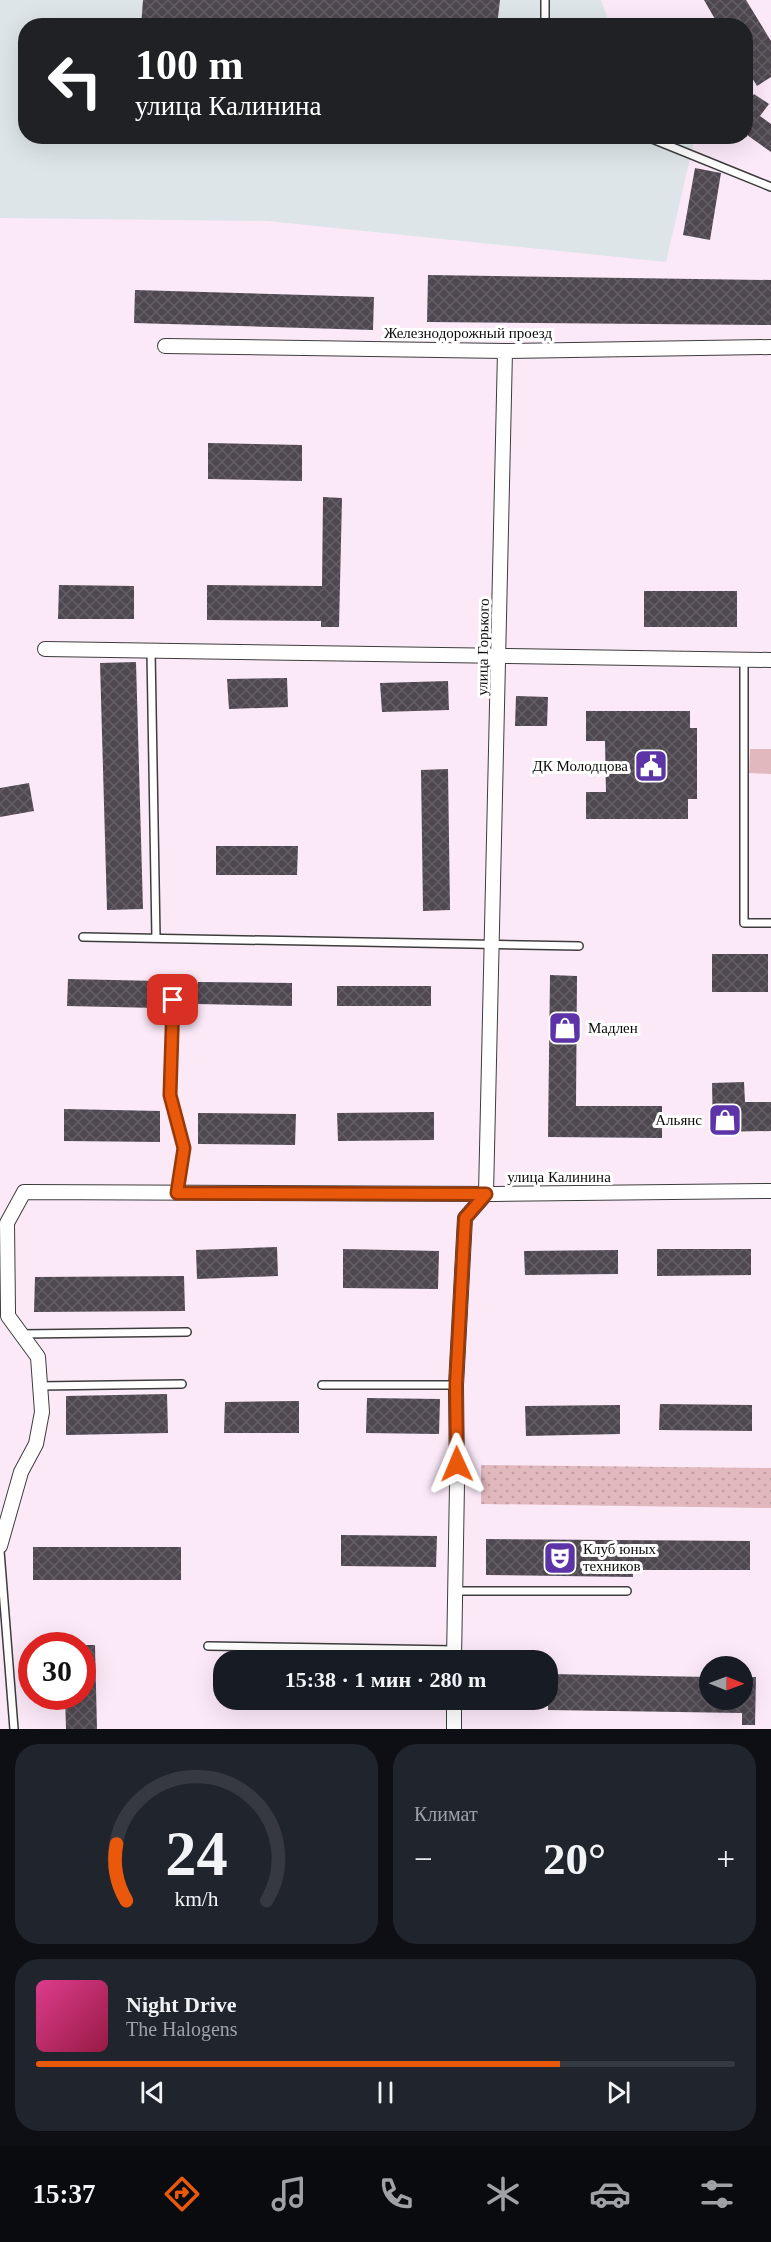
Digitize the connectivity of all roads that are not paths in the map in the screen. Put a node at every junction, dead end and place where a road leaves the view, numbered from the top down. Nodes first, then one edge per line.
1 (545, 0) edge
2 (545, 18) edge
3 (665, 144) edge
4 (771, 187) edge
5 (165, 346) dead end
6 (771, 347) edge
7 (505, 351) junction
8 (45, 649) dead end
9 (151, 651) junction
10 (499, 656) junction
11 (744, 660) junction
12 (771, 660) edge
13 (771, 923) edge
14 (83, 937) dead end
15 (156, 938) junction
16 (490, 944) junction
17 (579, 946) dead end
18 (172, 980) dead end
19 (771, 1191) edge
20 (177, 1193) junction
21 (486, 1194) junction
22 (187, 1332) dead end
23 (21, 1334) junction
24 (182, 1384) dead end
25 (322, 1385) dead end
26 (456, 1385) junction
27 (40, 1386) junction
28 (0, 1546) edge
29 (0, 1551) edge
30 (455, 1591) junction
31 (627, 1591) dead end
32 (208, 1646) dead end
33 (317, 1650) edge
34 (454, 1650) edge
35 (454, 1710) edge
36 (14, 1729) edge
37 (454, 1729) edge

1 - 2 lane
3 - 4 lane
5 - 7 street, Железнодорожный проезд
6 - 7 street, Железнодорожный проезд
7 - 10 street, улица Горького
8 - 9 street
9 - 10 street
9 - 15 lane
10 - 11 street
10 - 16 street, улица Горького
11 - 12 street
11 - 13 lane
14 - 15 lane
15 - 16 lane
16 - 17 lane
16 - 21 street, улица Горького
18 - 20 lane
19 - 21 street, улица Калинина
20 - 21 street, улица Калинина
20 - 23 street, улица Калинина
21 - 26 street
22 - 23 lane
23 - 27 street
24 - 27 lane
25 - 26 lane
26 - 30 street
27 - 28 street
29 - 36 lane
30 - 31 lane
30 - 34 street
32 - 33 lane
35 - 37 street

